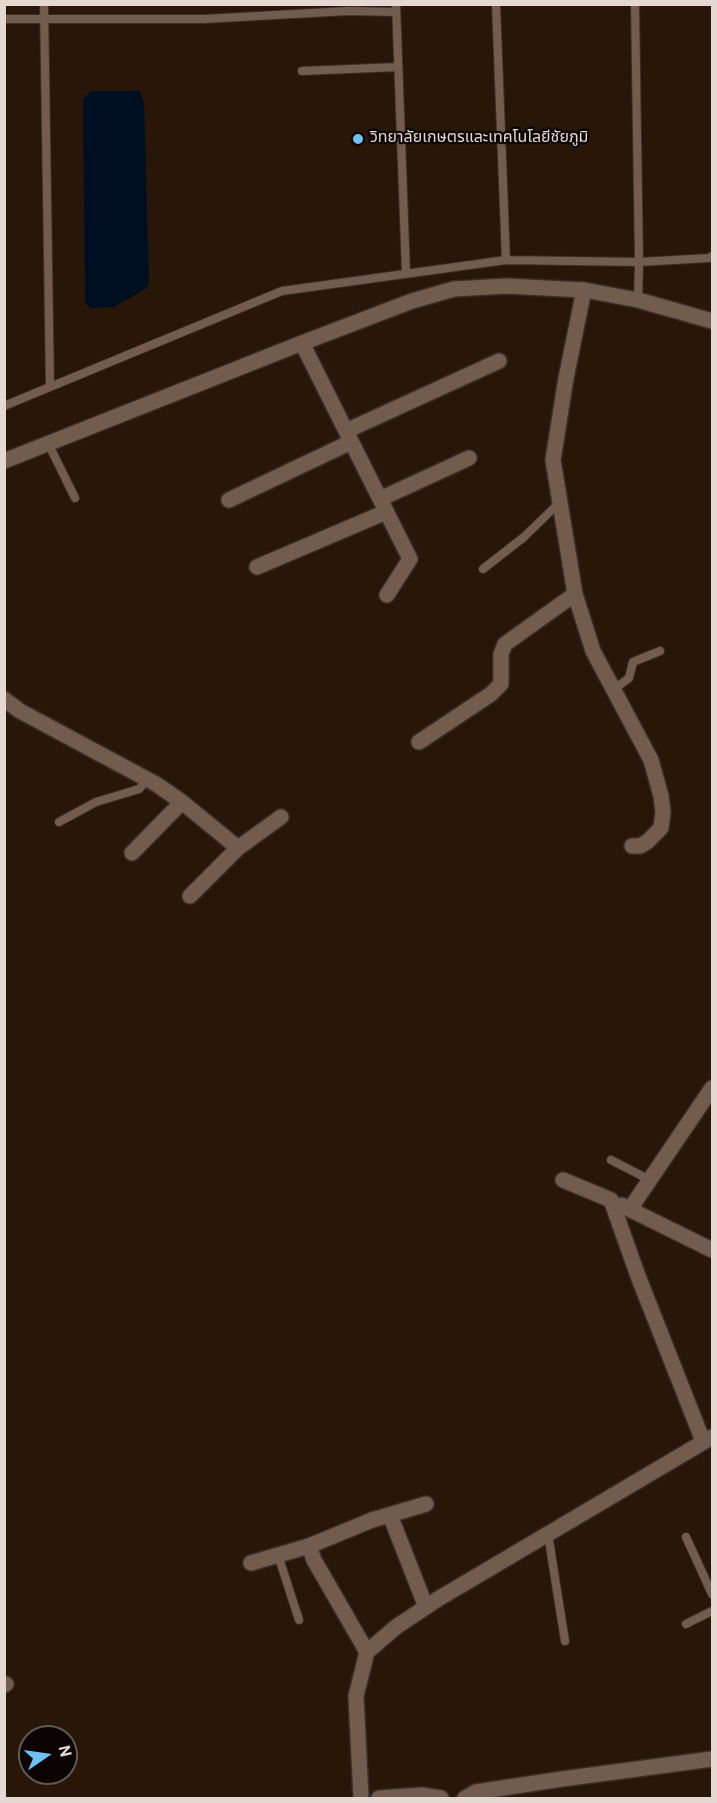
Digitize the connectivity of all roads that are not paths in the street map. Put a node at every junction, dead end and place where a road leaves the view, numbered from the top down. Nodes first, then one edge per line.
1 (44, 4) edge
2 (495, 4) edge
3 (635, 4) edge
4 (396, 8) edge
5 (4, 19) edge
6 (45, 19) junction
7 (398, 67) junction
8 (302, 71) dead end
9 (712, 256) edge
10 (506, 260) junction
11 (639, 262) junction
12 (406, 273) junction
13 (584, 290) junction
14 (638, 300) junction
15 (712, 321) edge
16 (302, 343) junction
17 (499, 361) dead end
18 (50, 387) junction
19 (4, 406) edge
20 (348, 436) junction
21 (48, 443) junction
22 (469, 458) dead end
23 (4, 461) edge
24 (75, 498) dead end
25 (228, 500) dead end
26 (560, 502) junction
27 (383, 506) junction
28 (256, 567) dead end
29 (483, 569) dead end
30 (575, 594) junction
31 (387, 595) dead end
32 (660, 651) dead end
33 (613, 690) junction
34 (4, 699) edge
35 (419, 742) dead end
36 (148, 779) junction
37 (182, 802) junction
38 (281, 817) dead end
39 (59, 822) dead end
40 (632, 846) dead end
41 (238, 848) junction
42 (132, 854) dead end
43 (190, 896) dead end
44 (712, 1088) edge
45 (610, 1160) dead end
46 (563, 1180) dead end
47 (650, 1180) junction
48 (612, 1200) junction
49 (630, 1209) junction
50 (712, 1250) edge
51 (708, 1439) edge
52 (426, 1504) dead end
53 (390, 1515) junction
54 (548, 1532) junction
55 (686, 1537) dead end
56 (309, 1546) junction
57 (278, 1555) junction
58 (250, 1563) dead end
59 (712, 1594) edge
60 (426, 1607) junction
61 (712, 1611) edge
62 (299, 1620) dead end
63 (686, 1624) dead end
64 (565, 1641) dead end
65 (367, 1652) junction
66 (712, 1759) edge
67 (361, 1798) edge
68 (379, 1798) edge
69 (441, 1798) edge
70 (465, 1798) edge

1 - 6 lane
2 - 10 lane
3 - 11 lane
4 - 6 lane
4 - 7 lane
5 - 6 lane
6 - 18 lane
7 - 8 lane
7 - 12 lane
9 - 11 lane
10 - 11 lane
10 - 12 lane
11 - 14 lane
12 - 18 lane
13 - 14 street
13 - 16 street
13 - 26 street
14 - 15 street
16 - 20 street
16 - 21 street
17 - 20 street
18 - 19 lane
20 - 25 street
20 - 27 street
21 - 23 street
21 - 24 lane
22 - 27 street
26 - 29 lane
26 - 30 street
27 - 28 street
27 - 31 street
30 - 33 street
30 - 35 street
32 - 33 lane
33 - 40 street
34 - 36 street
36 - 37 street
36 - 39 lane
37 - 41 street
37 - 42 street
38 - 41 street
41 - 43 street
44 - 47 street
45 - 47 lane
46 - 48 street
47 - 49 street
48 - 49 street
48 - 51 street
49 - 50 street
51 - 54 street
52 - 53 street
53 - 56 street
53 - 60 street
54 - 60 street
54 - 64 lane
55 - 59 lane
56 - 57 street
56 - 65 street
57 - 58 street
57 - 62 lane
60 - 65 street
61 - 63 lane
65 - 67 street
66 - 70 street
68 - 69 street

